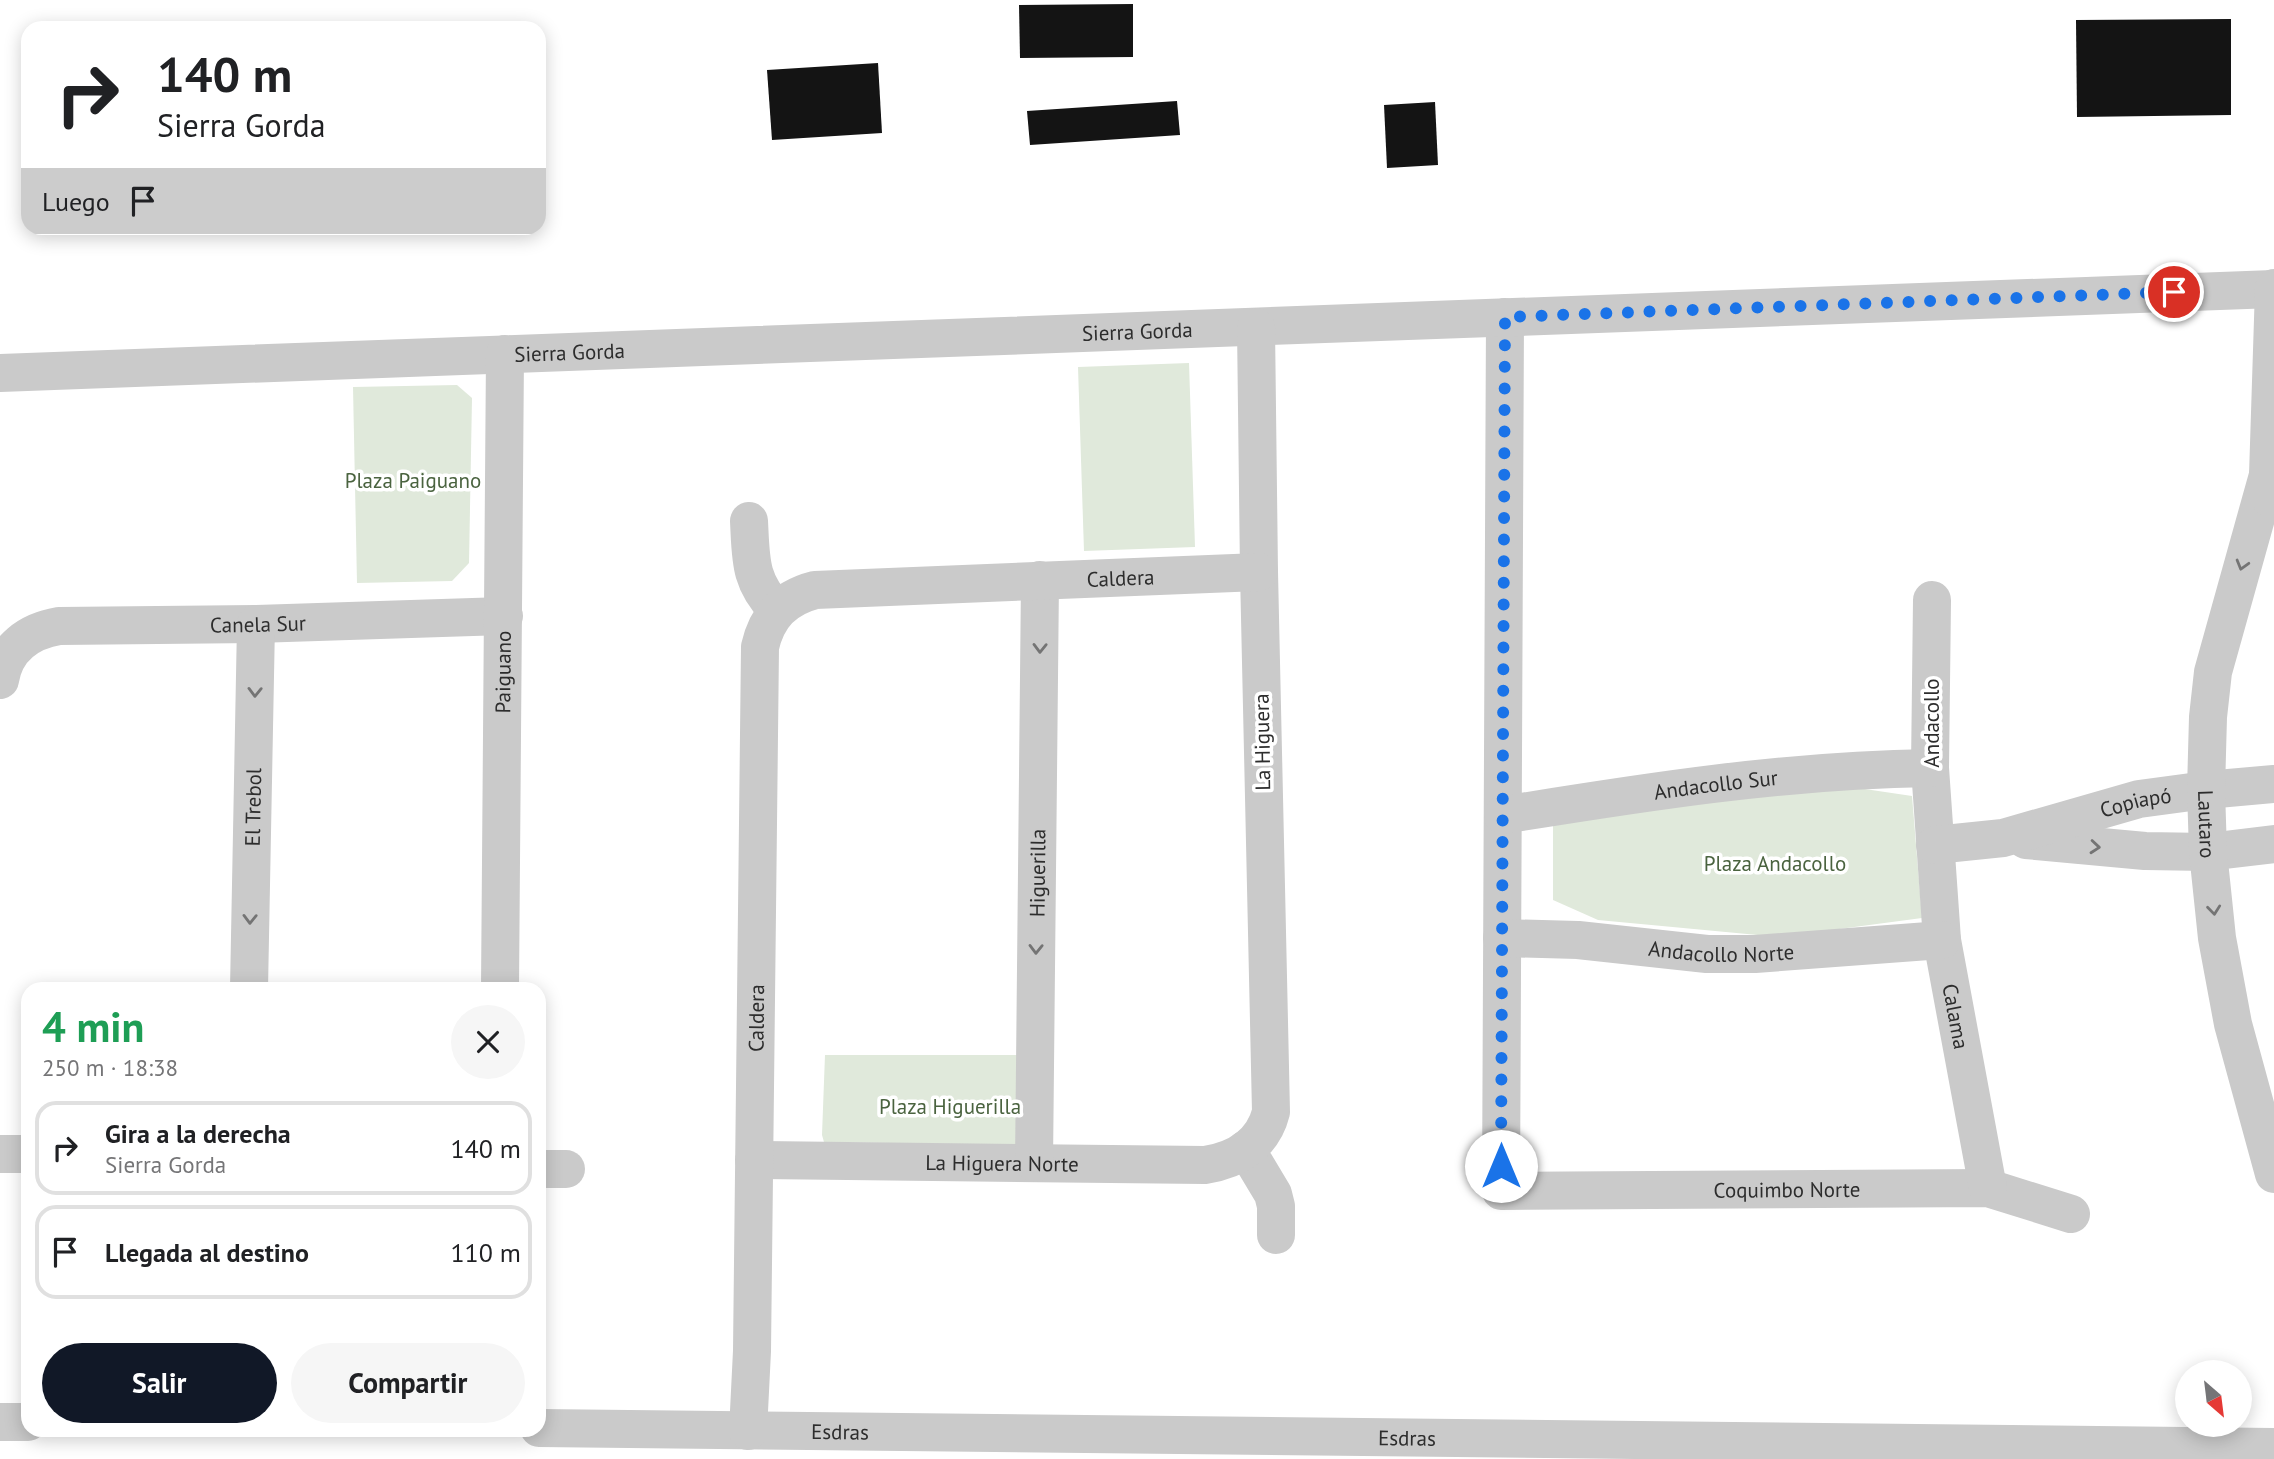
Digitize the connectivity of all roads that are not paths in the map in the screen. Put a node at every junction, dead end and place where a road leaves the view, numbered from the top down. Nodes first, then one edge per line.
1 (2274, 289) edge
2 (1505, 317) junction
3 (1256, 327) junction
4 (505, 354) junction
5 (0, 373) edge
6 (2267, 475) junction
7 (749, 521) dead end
8 (2274, 535) edge
9 (1259, 572) junction
10 (1040, 580) junction
11 (1932, 600) dead end
12 (777, 610) junction
13 (504, 615) junction
14 (256, 624) junction
15 (9, 637) edge
16 (0, 680) edge
17 (1930, 768) junction
18 (2274, 784) edge
19 (2206, 790) junction
20 (1503, 815) junction
21 (2003, 838) junction
22 (2274, 844) edge
23 (1935, 845) junction
24 (2208, 852) junction
25 (1502, 938) junction
26 (1942, 940) junction
27 (249, 982) edge
28 (500, 982) edge
29 (1246, 1149) junction
30 (0, 1154) edge
31 (21, 1154) edge
32 (754, 1160) junction
33 (1034, 1164) junction
34 (2274, 1174) edge
35 (1988, 1188) junction
36 (2071, 1214) dead end
37 (1276, 1235) dead end
38 (0, 1422) edge
39 (21, 1422) edge
40 (546, 1428) edge
41 (748, 1430) junction
42 (2274, 1447) edge

1 - 2 street, Sierra Gorda
1 - 6 street, Lautaro
2 - 3 street, Sierra Gorda
2 - 20 street
3 - 4 street, Sierra Gorda
3 - 9 street, La Higuera
4 - 5 street, Sierra Gorda
4 - 13 street, Paiguano
6 - 8 street, Lautaro
6 -> 19 street, Lautaro
7 - 12 street
9 - 10 street, Caldera
9 - 29 street, La Higuera
10 - 12 street, Caldera
10 -> 33 street, Higuerilla
11 - 17 street, Andacollo
12 - 32 street, Caldera
13 - 14 street, Canela Sur
13 - 28 street, Paiguano
14 - 15 street, Canela Sur
14 -> 27 street, El Trebol
15 - 16 street
17 - 20 street, Andacollo Sur
17 - 23 street, Andacollo
18 - 19 street, Copiapó
19 - 21 street, Copiapó
19 - 24 street, Lautaro
20 - 25 street
21 - 23 street, Copiapó
21 -> 24 street, Copiapó
22 - 24 street, Copiapó
23 - 26 street, Calama
24 -> 34 street, Lautaro
25 - 26 street, Andacollo Norte
25 - 35 street, Coquimbo Norte
26 - 35 street, Calama
29 - 33 street, La Higuera Norte
29 - 37 street
30 - 31 street
32 - 33 street, La Higuera Norte
32 - 41 street, Caldera
35 - 36 street, Coquimbo Norte
38 - 39 street
40 - 41 street, Esdras
41 - 42 street, Esdras

